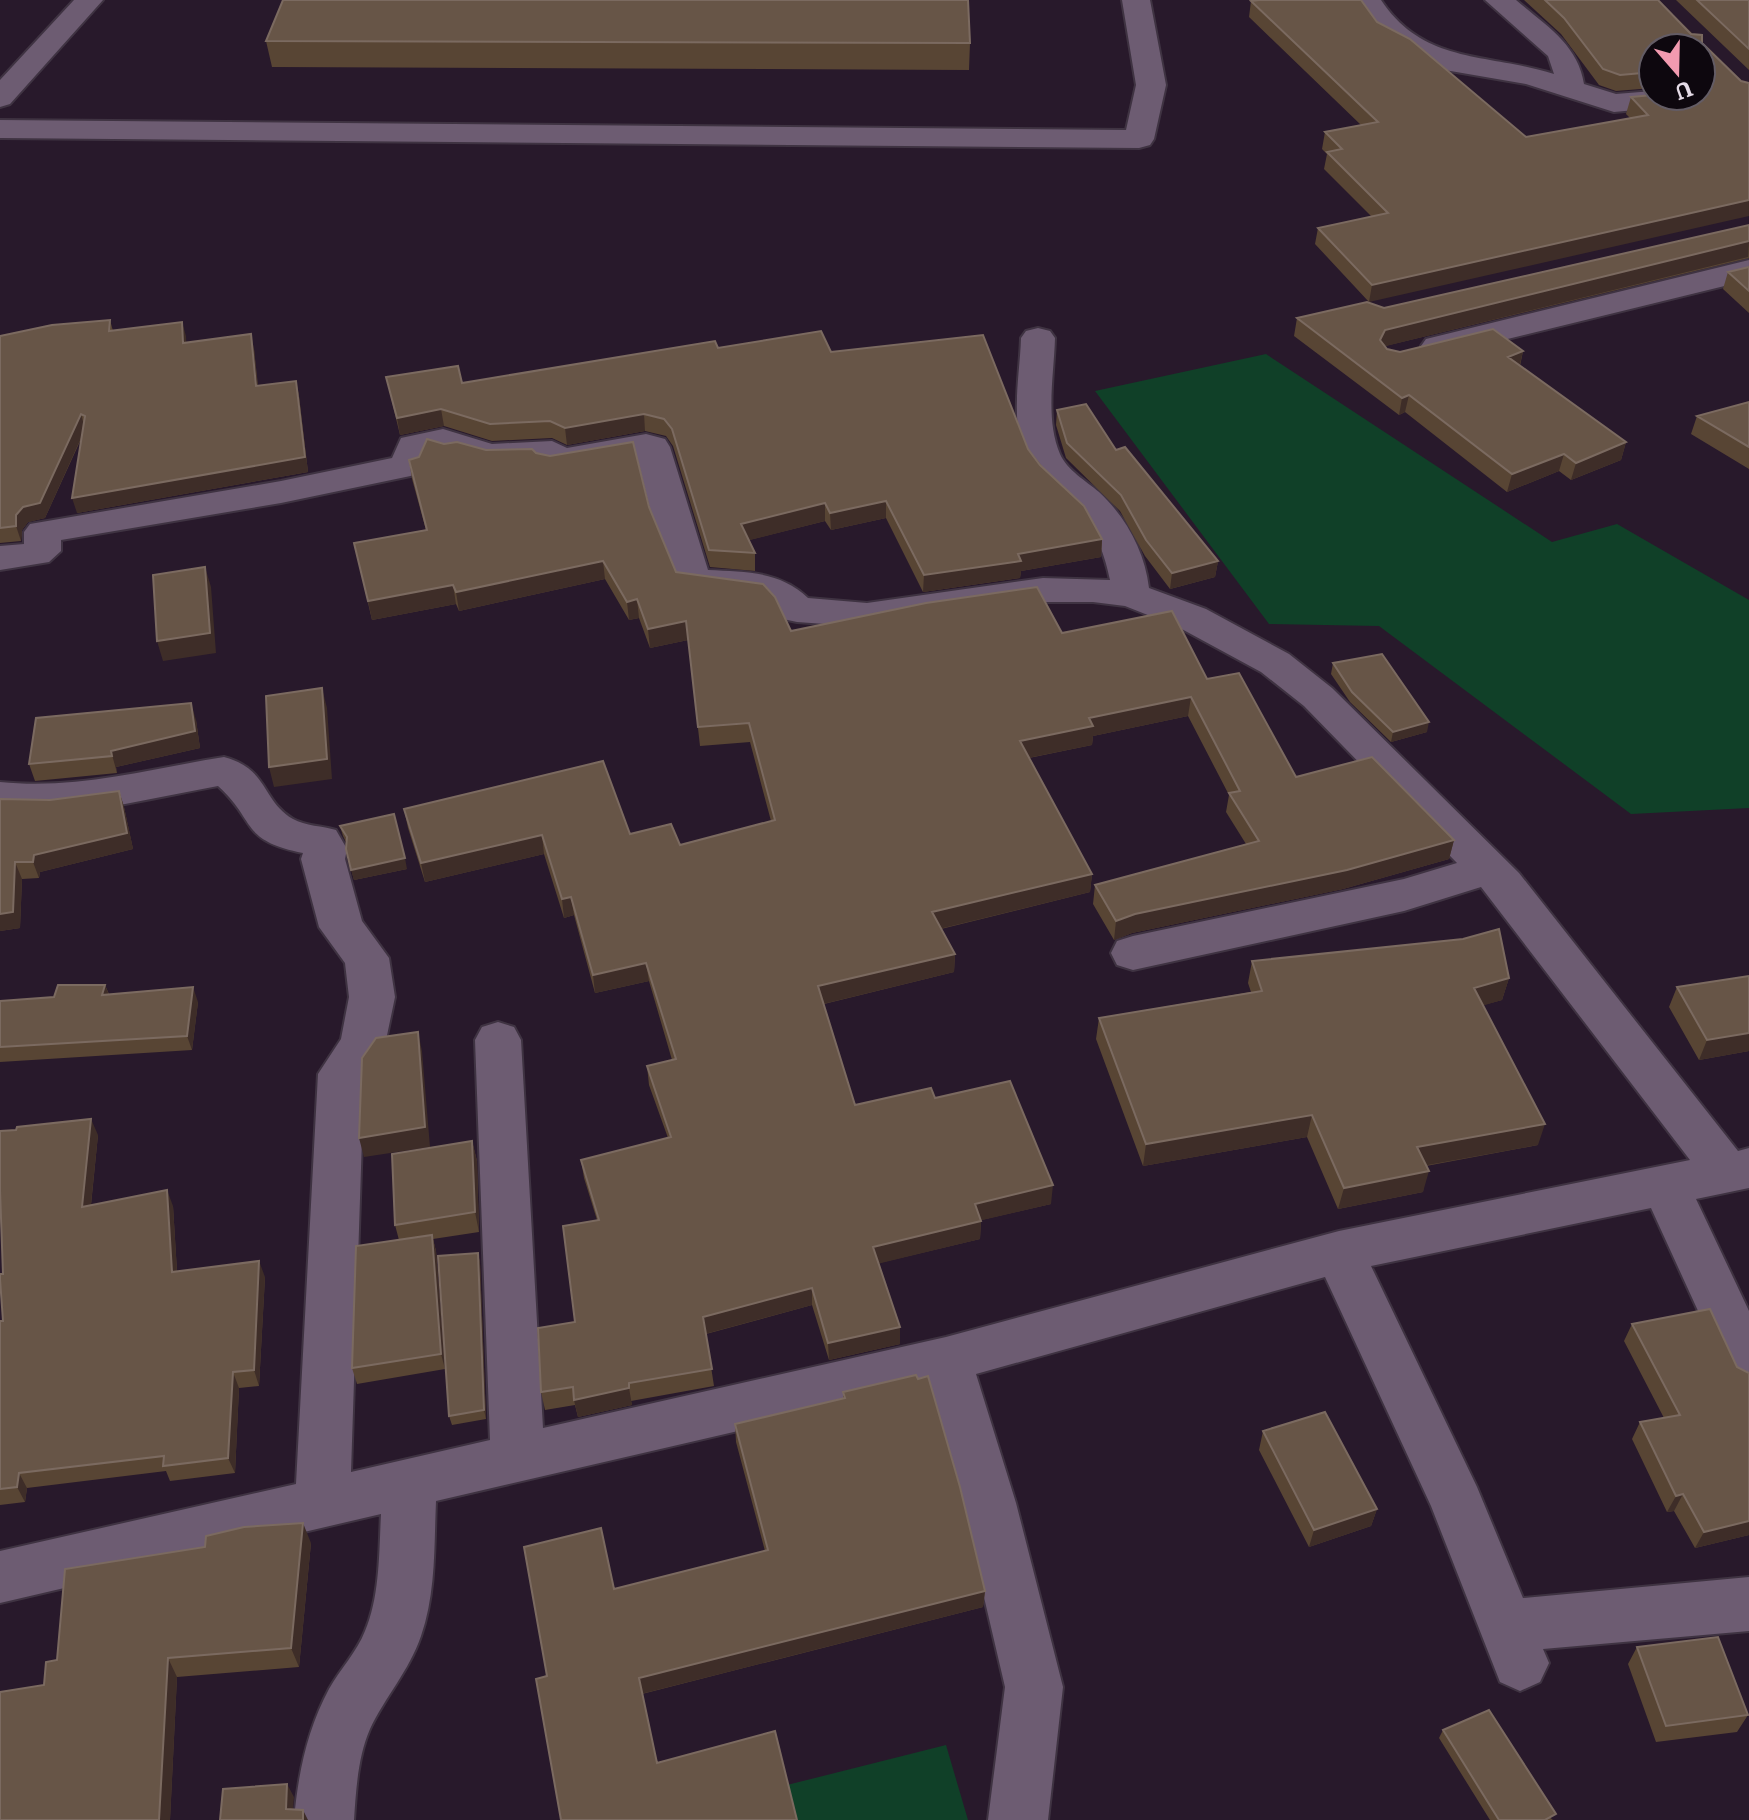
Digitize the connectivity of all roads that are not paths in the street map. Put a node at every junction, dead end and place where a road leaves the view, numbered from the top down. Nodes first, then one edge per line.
1 (89, 0) edge
2 (1136, 0) edge
3 (1367, 0) edge
4 (1499, 0) edge
5 (1571, 91) junction
6 (0, 98) edge
7 (1637, 101) edge
8 (0, 129) edge
9 (1749, 270) edge
10 (1038, 338) dead end
11 (1412, 352) edge
12 (0, 558) edge
13 (1131, 595) junction
14 (0, 797) edge
15 (1490, 869) junction
16 (1133, 953) dead end
17 (498, 1040) dead end
18 (1738, 1170) edge
19 (1666, 1186) junction
20 (1339, 1252) junction
21 (946, 1360) junction
22 (1749, 1367) edge
23 (518, 1458) junction
24 (410, 1483) junction
25 (323, 1502) junction
26 (0, 1577) edge
27 (1749, 1604) edge
28 (324, 1820) edge
29 (1018, 1820) edge

1 - 6 street
2 - 8 street
3 - 5 street
4 - 5 street
5 - 7 street
9 - 11 street
10 - 13 street
12 - 13 street
13 - 15 street
14 - 25 street
15 - 16 street
15 - 18 street
17 - 23 street
18 - 19 street
19 - 20 street
19 - 22 street
20 - 21 street
20 - 27 street
21 - 23 street
21 - 29 street
23 - 24 street
24 - 25 street
24 - 28 street
25 - 26 street

